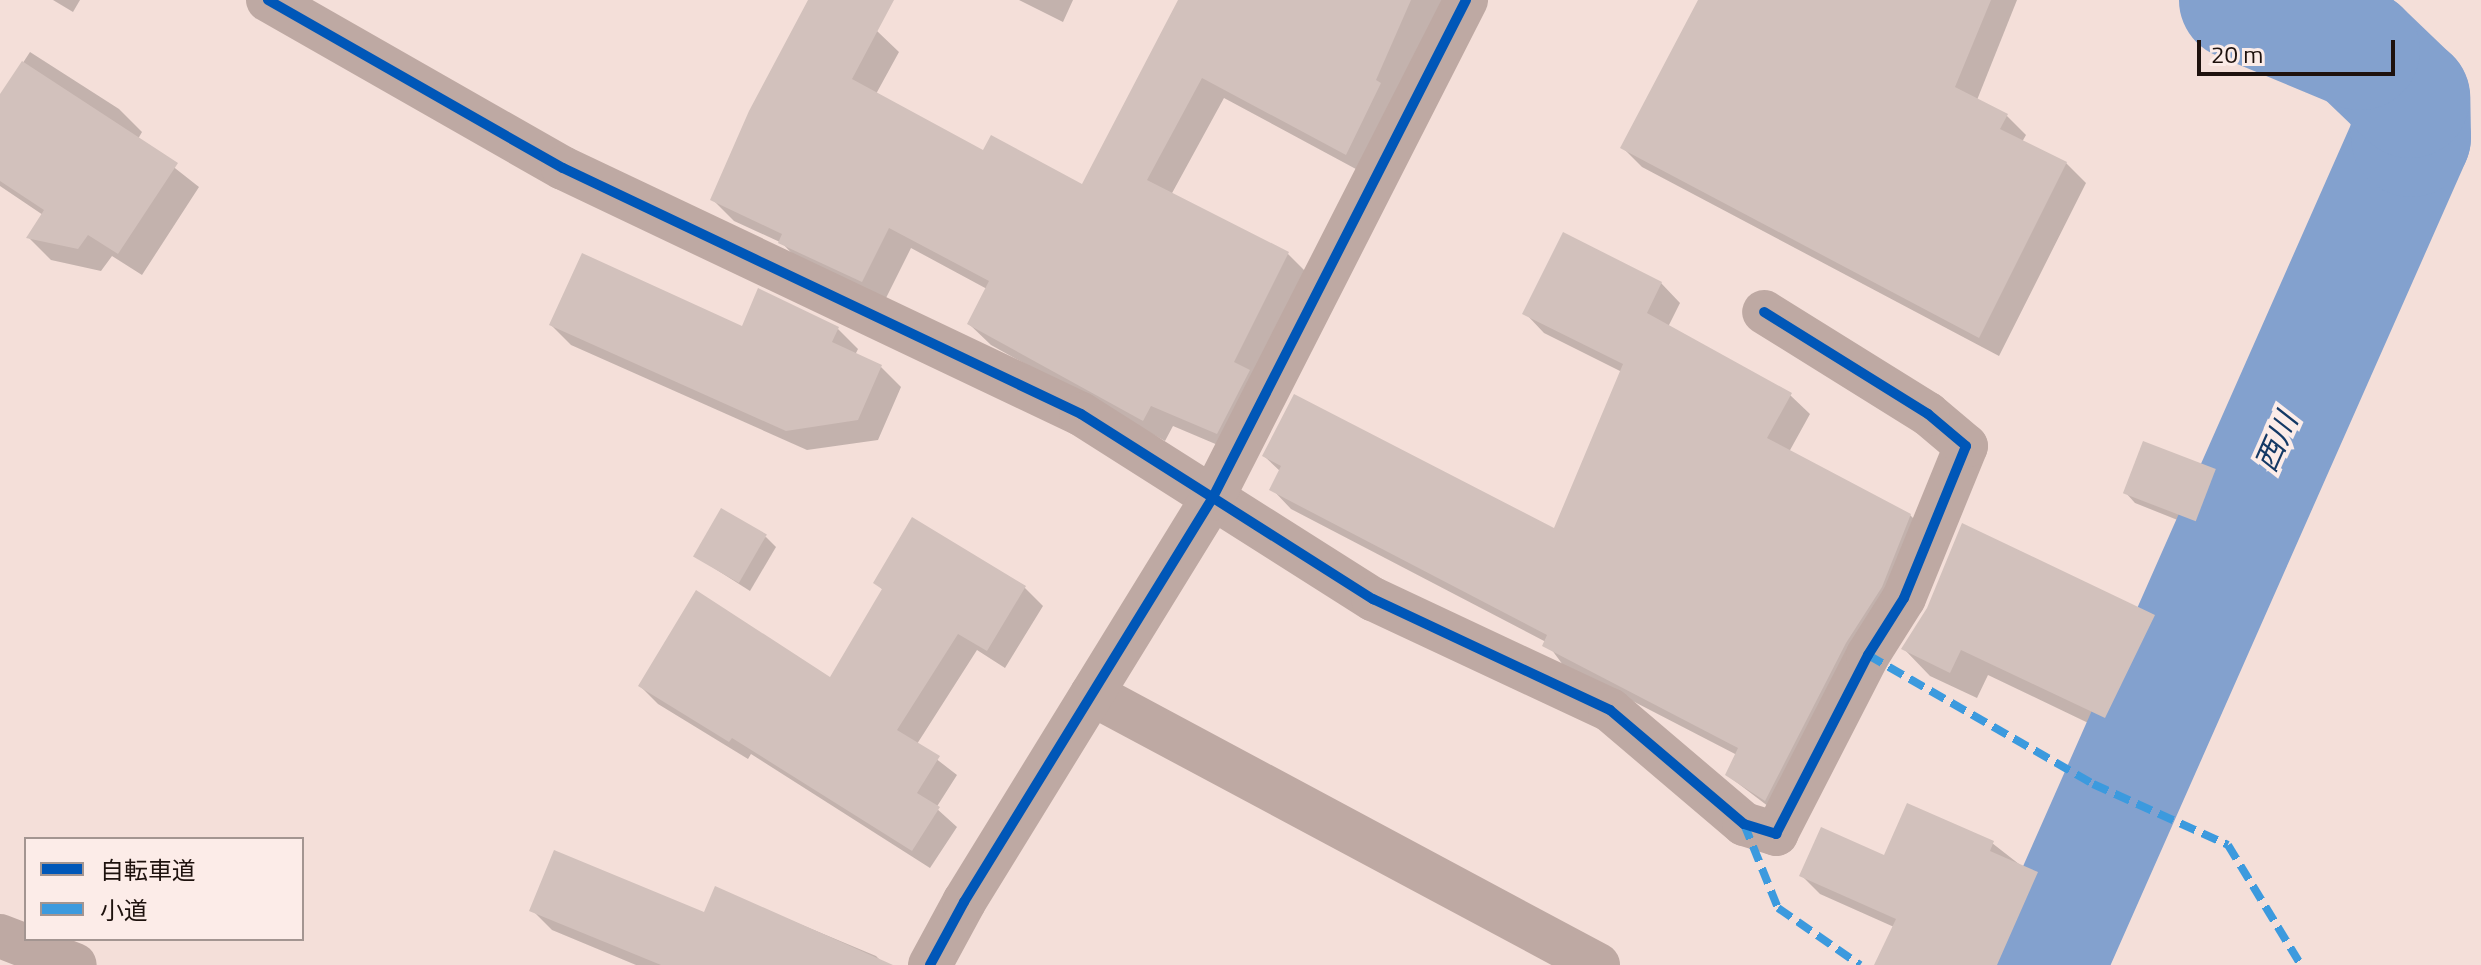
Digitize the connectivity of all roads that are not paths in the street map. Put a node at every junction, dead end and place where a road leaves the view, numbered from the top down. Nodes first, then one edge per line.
1 (268, 0) edge
2 (1466, 0) edge
3 (1764, 312) dead end
4 (1212, 499) junction
5 (1092, 694) junction
6 (0, 936) edge
7 (75, 965) edge
8 (930, 965) edge
9 (1598, 965) edge

1 - 4 street
2 - 4 street
3 - 4 street
4 - 5 street
5 - 8 street
5 - 9 street
6 - 7 street

